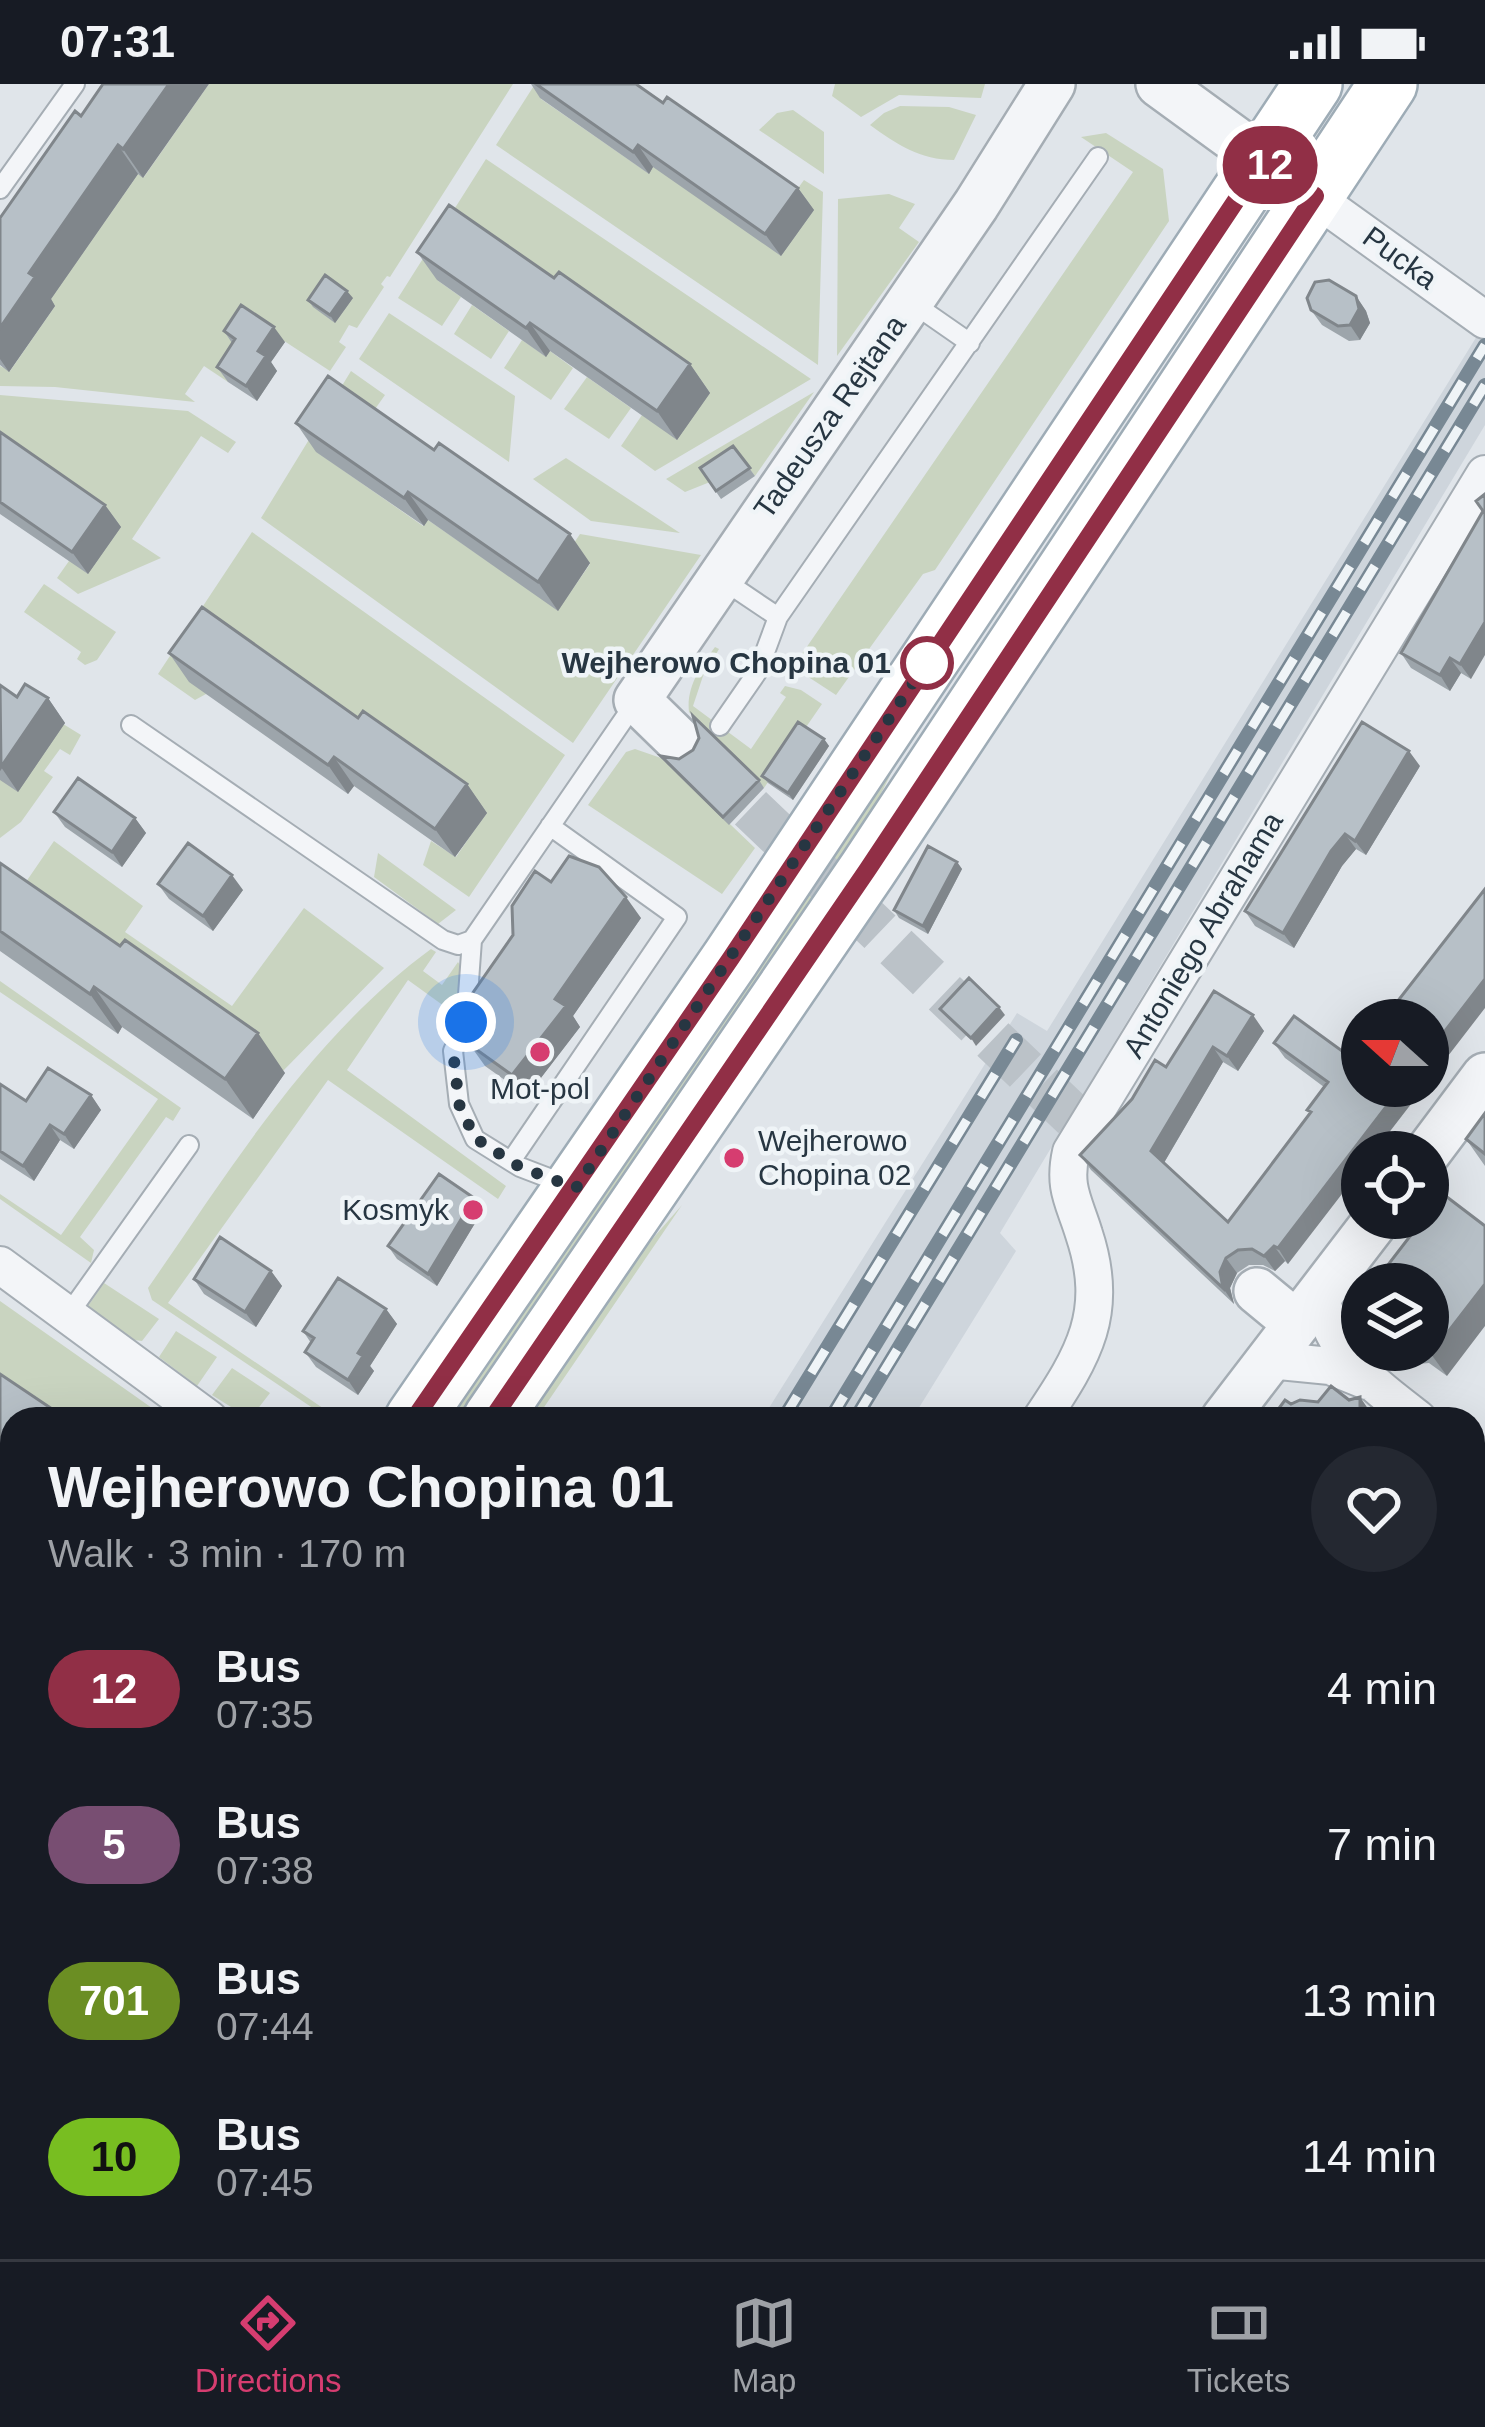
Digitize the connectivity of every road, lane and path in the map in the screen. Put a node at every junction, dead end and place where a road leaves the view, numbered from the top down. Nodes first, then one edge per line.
1 (75, 84) edge
2 (1052, 84) edge
3 (1159, 84) edge
4 (1313, 84) edge
5 (1388, 84) edge
6 (1098, 157) dead end
7 (1263, 160) junction
8 (0, 189) edge
9 (1315, 196) junction
10 (911, 302) junction
11 (1485, 320) edge
12 (970, 343) junction
13 (1485, 474) edge
14 (718, 578) junction
15 (778, 616) junction
16 (638, 700) junction
17 (131, 725) dead end
18 (699, 733) joint
19 (550, 826) junction
20 (472, 940) junction
21 (1485, 1076) edge
22 (1444, 1131) edge
23 (189, 1145) dead end
24 (515, 1164) junction
25 (576, 1188) junction
26 (1362, 1239) edge
27 (0, 1265) edge
28 (1257, 1291) dead end
29 (1309, 1309) junction
30 (68, 1315) junction
31 (1269, 1360) junction
32 (1371, 1382) junction
33 (193, 1407) edge
34 (422, 1407) edge
35 (500, 1407) edge
36 (1048, 1407) edge
37 (1233, 1407) edge
38 (1403, 1407) edge

1 - 8 lane
2 - 10 street, Tadeusza Rejtana
3 - 7 street
4 - 7 main road
5 - 9 main road
6 - 12 lane
7 - 9 street
7 - 25 main road
9 - 11 street, Pucka
9 - 35 main road
10 - 12 lane
10 - 14 street, Tadeusza Rejtana
12 - 15 lane
13 - 36 street, Antoniego Abrahama
14 - 15 lane
14 - 16 street, Tadeusza Rejtana
15 - 18 lane
16 - 18 street
16 - 19 lane
17 - 20 lane
19 - 20 lane
19 - 24 lane
20 - 24 lane
21 - 22 street
23 - 30 lane
24 - 25 lane
25 - 34 main road
26 - 29 street
27 - 30 street
28 - 29 street
29 - 31 street
29 - 32 street
30 - 33 street
31 - 32 street
31 - 37 street
32 - 38 street

